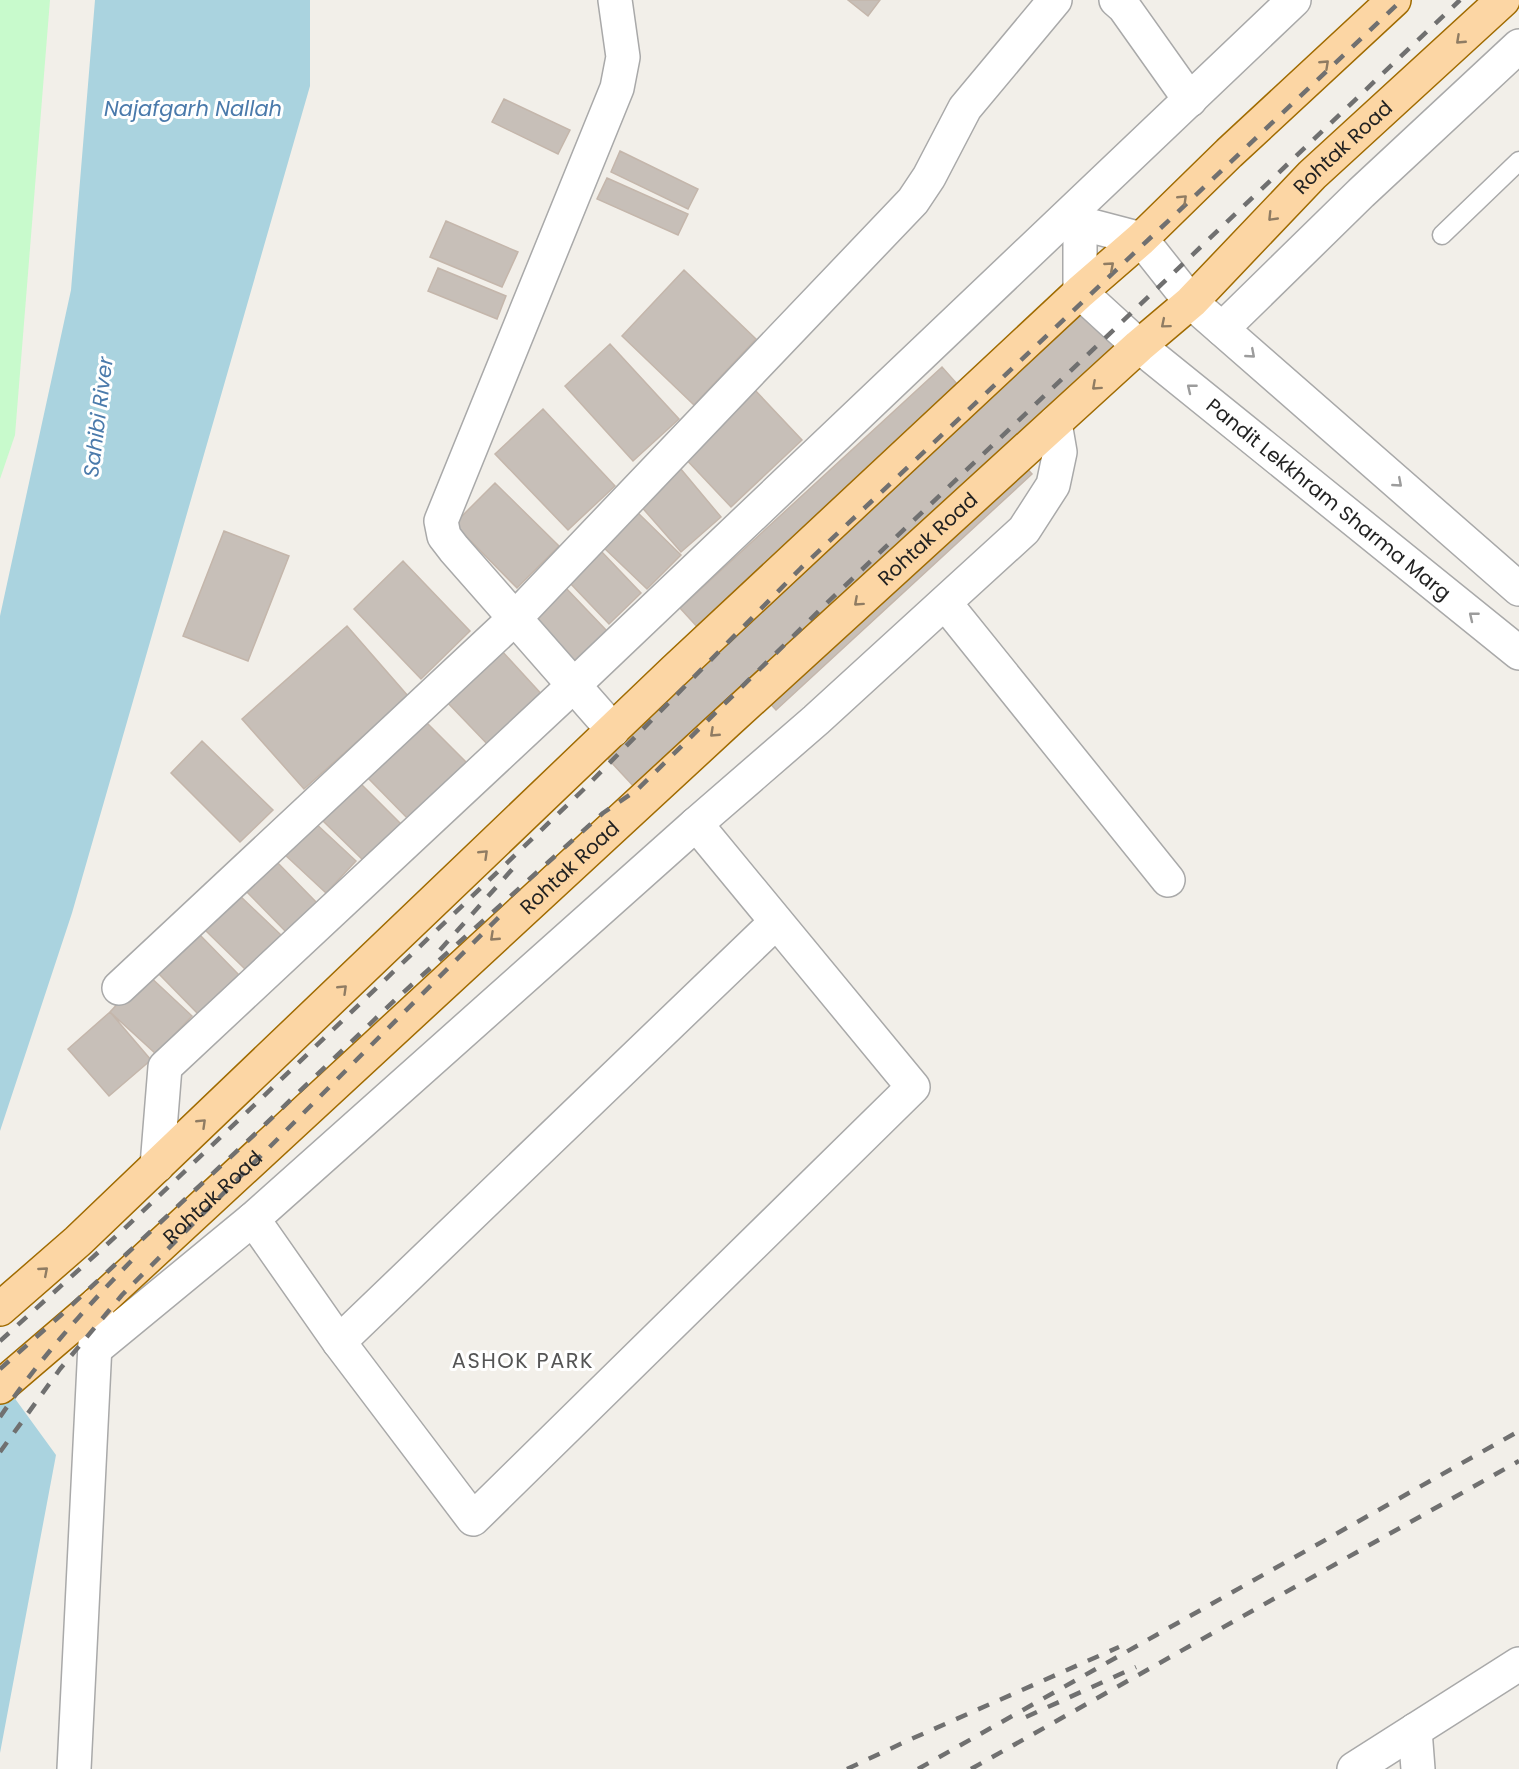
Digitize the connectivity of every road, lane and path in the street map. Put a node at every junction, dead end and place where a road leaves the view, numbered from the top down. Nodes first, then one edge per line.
1 (615, 0) edge
2 (1055, 0) edge
3 (1294, 0) edge
4 (1394, 0) edge
5 (1503, 0) edge
6 (1122, 2) edge
7 (1519, 46) edge
8 (1190, 100) junction
9 (1519, 161) edge
10 (1076, 218) junction
11 (1442, 236) dead end
12 (1141, 239) junction
13 (1080, 292) junction
14 (1191, 302) junction
15 (1222, 329) junction
16 (1139, 346) junction
17 (1055, 423) junction
18 (1519, 590) edge
19 (945, 603) junction
20 (515, 618) junction
21 (1519, 653) edge
22 (574, 685) junction
23 (614, 730) junction
24 (696, 824) junction
25 (1168, 880) dead end
26 (776, 922) junction
27 (119, 988) dead end
28 (157, 1166) junction
29 (253, 1219) junction
30 (98, 1304) junction
31 (0, 1310) edge
32 (339, 1342) junction
33 (95, 1349) junction
34 (7, 1381) edge
35 (1519, 1664) edge
36 (1415, 1730) junction
37 (74, 1769) edge
38 (1354, 1769) edge
39 (1418, 1769) edge

1 - 20 street
2 - 20 street
3 - 8 street
12 -> 4 main road
5 -> 14 main road, Rohtak Road
6 - 8 street
7 - 15 street
8 - 10 street
9 - 11 lane
10 - 12 street
10 - 13 street
10 - 22 street
13 -> 12 main road
12 - 14 street
13 - 16 street, Pandit Lekkhram Sharma Marg
13 - 23 main road
14 - 15 street
14 -> 16 main road, Rohtak Road
15 -> 18 street
16 -> 17 main road, Rohtak Road
21 -> 16 street, Pandit Lekkhram Sharma Marg
17 - 19 street
17 -> 30 main road, Rohtak Road
19 - 24 street
19 - 25 street
20 - 22 street
20 - 27 street
22 - 23 street
22 - 28 street
28 -> 23 main road
24 - 26 street
24 - 29 street
26 - 32 street
26 - 32 street
31 -> 28 main road
29 - 32 street
29 - 33 street
30 - 33 street
30 - 34 main road, Rohtak Road
33 - 37 street
35 - 36 street
36 - 38 street
36 - 39 street

